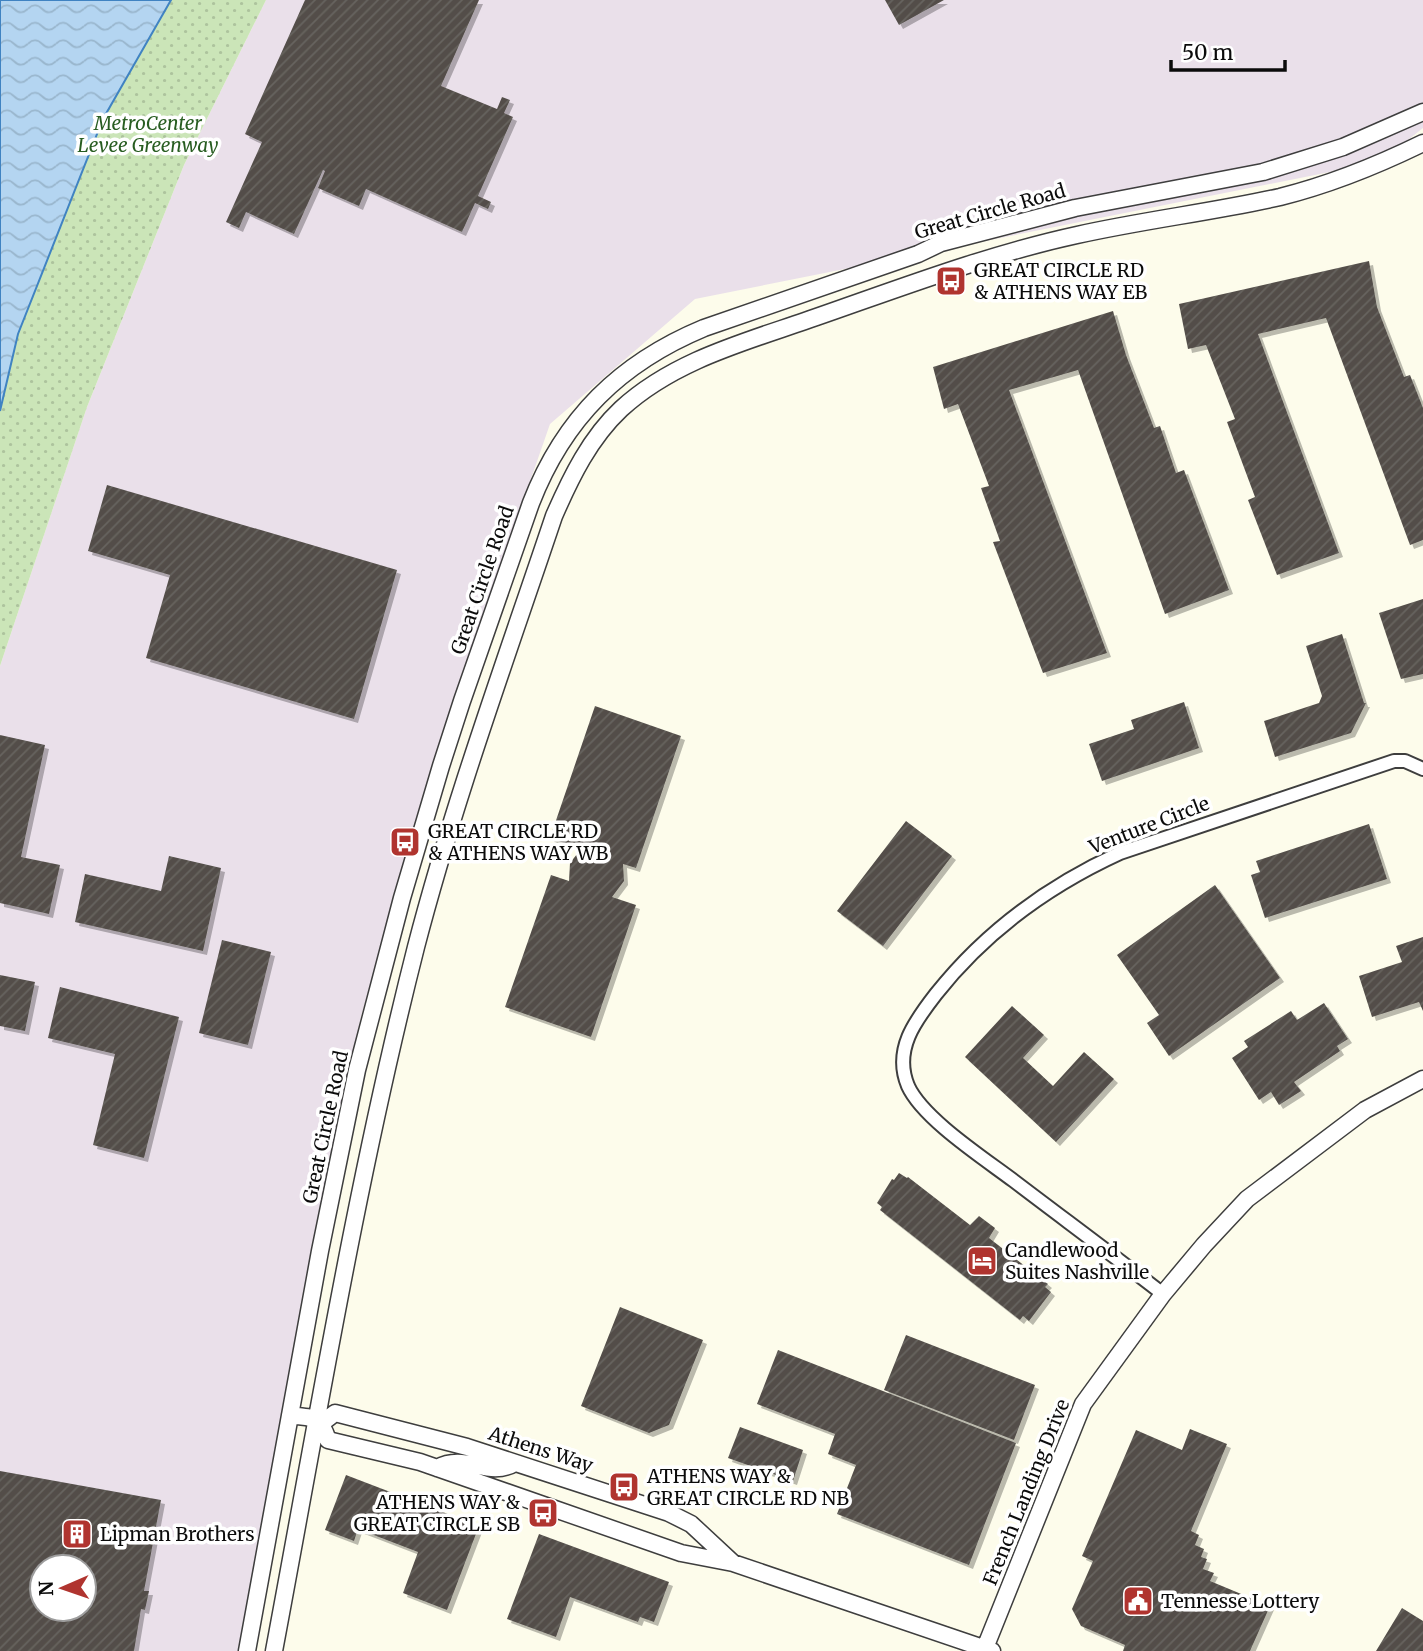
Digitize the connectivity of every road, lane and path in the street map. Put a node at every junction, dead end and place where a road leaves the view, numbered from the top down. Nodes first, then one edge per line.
1 (1423, 112) edge
2 (1423, 143) edge
3 (1423, 769) edge
4 (1423, 1079) edge
5 (1163, 1294) junction
6 (290, 1415) junction
7 (319, 1421) junction
8 (515, 1462) junction
9 (437, 1468) junction
10 (733, 1563) junction
11 (989, 1649) edge
12 (247, 1651) edge
13 (274, 1651) edge

1 - 6 street, Great Circle Road
2 - 7 street
3 - 5 street, Venture Circle
4 - 5 street, French Landing Drive
5 - 11 street, French Landing Drive
6 - 7 street, Athens Way
6 - 12 street, Great Circle Road
7 - 8 street, Athens Way
7 - 9 street, Athens Way
7 - 13 street
8 - 9 street
8 - 10 street, Athens Way
9 - 10 street, Athens Way
10 - 11 street, Athens Way

